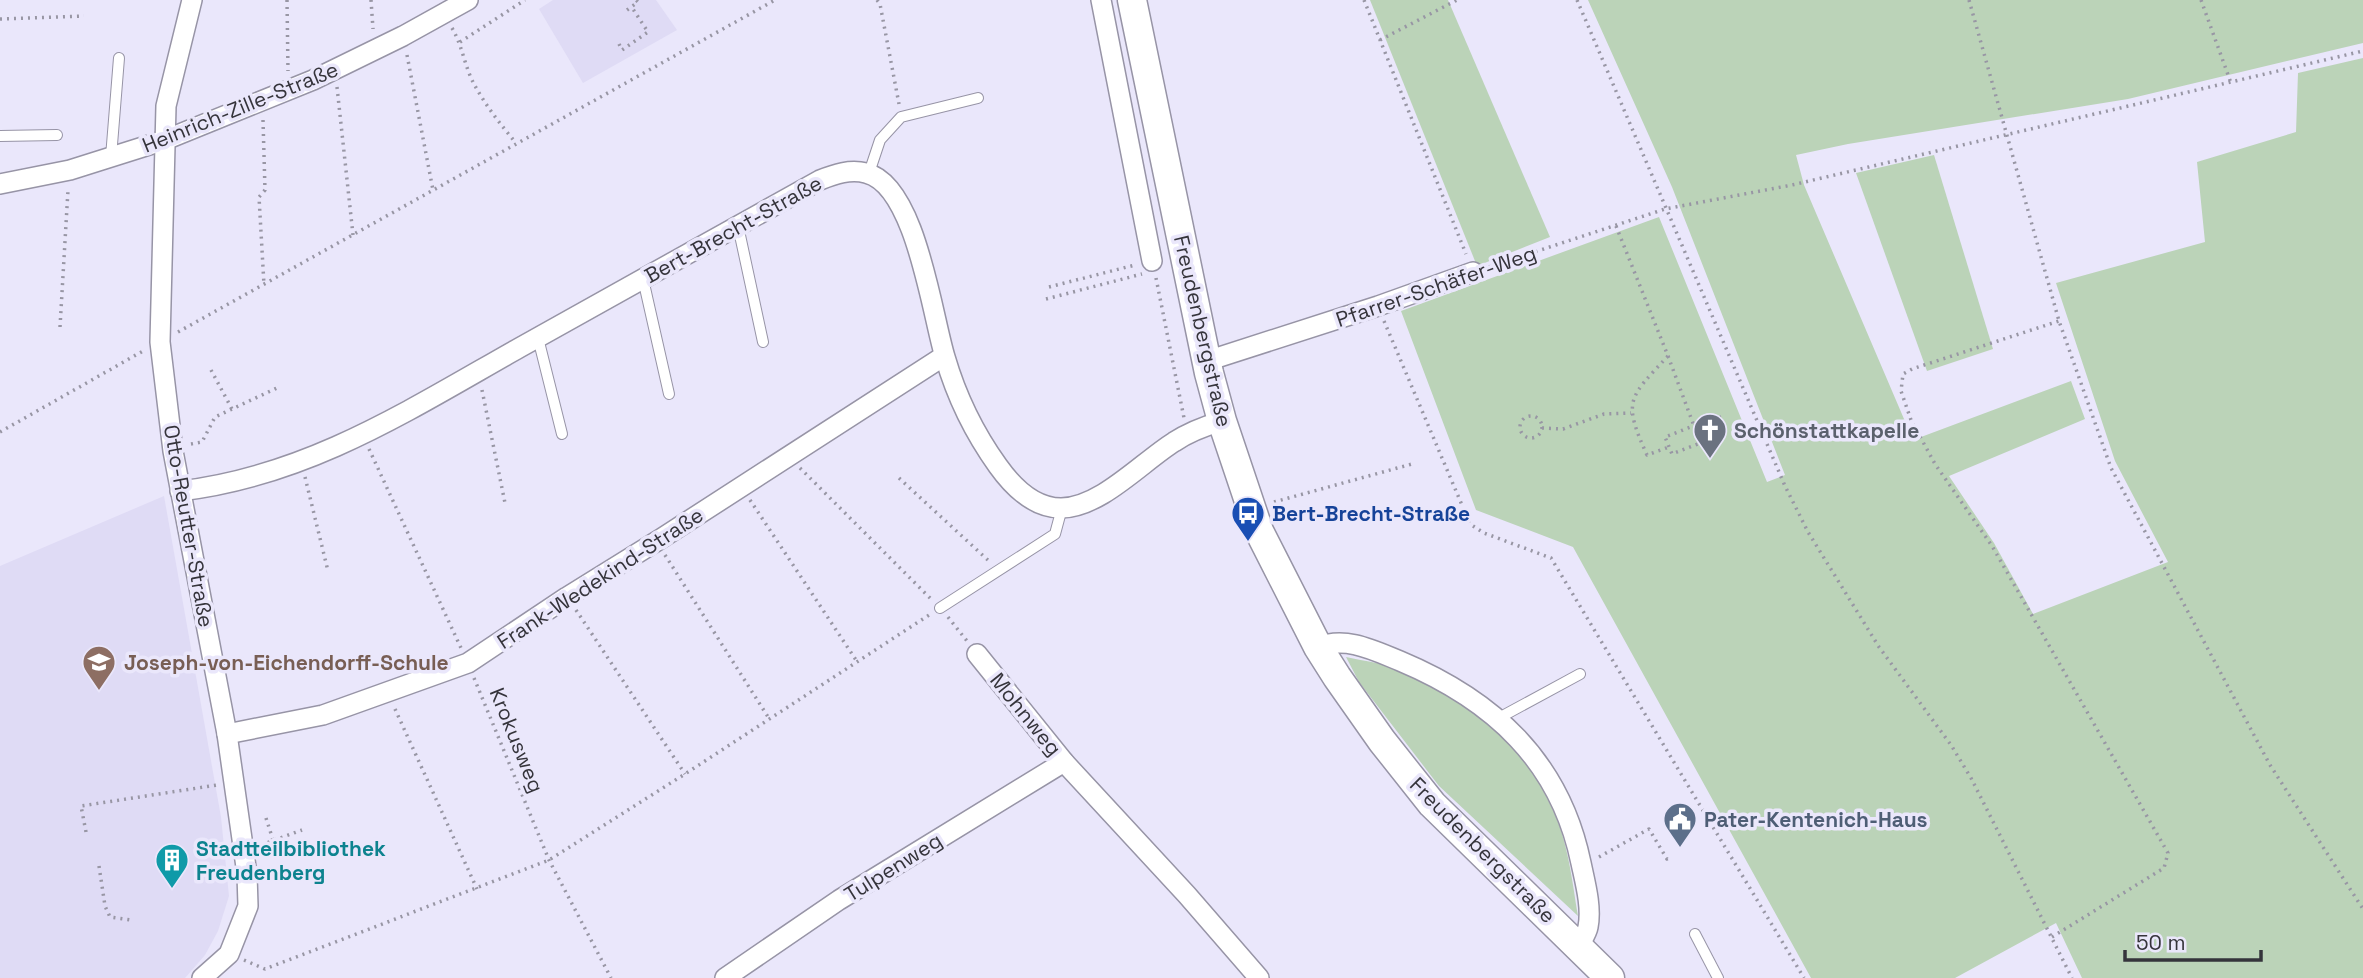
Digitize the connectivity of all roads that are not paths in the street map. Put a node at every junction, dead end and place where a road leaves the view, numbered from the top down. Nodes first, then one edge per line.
1 (192, 0) edge
2 (468, 0) edge
3 (1101, 0) edge
4 (1132, 0) edge
5 (119, 58) dead end
6 (978, 98) dead end
7 (57, 135) dead end
8 (0, 136) edge
9 (165, 141) junction
10 (111, 158) junction
11 (869, 173) junction
12 (0, 184) edge
13 (738, 226) junction
14 (1152, 261) road end
15 (1473, 272) road end
16 (643, 279) junction
17 (538, 338) junction
18 (763, 342) dead end
19 (944, 356) junction
20 (1207, 361) junction
21 (669, 394) dead end
22 (1222, 421) junction
23 (562, 434) dead end
24 (180, 491) junction
25 (1062, 508) junction
26 (940, 608) road end
27 (1318, 647) junction
28 (977, 654) road end
29 (1580, 674) dead end
30 (1497, 719) junction
31 (227, 734) junction
32 (1064, 762) junction
33 (1695, 934) dead end
34 (1579, 946) junction
35 (202, 978) edge
36 (725, 978) edge
37 (1259, 978) edge
38 (1610, 978) edge
39 (1718, 978) edge

1 - 9 street, Otto-Reutter-Straße
2 - 9 street, Heinrich-Zille-Straße
3 - 14 street, Freudenbergstraße
4 - 20 street, Freudenbergstraße
5 - 10 lane
6 - 11 lane
7 - 8 lane
9 - 10 street, Heinrich-Zille-Straße
9 - 24 street, Otto-Reutter-Straße
10 - 12 street, Heinrich-Zille-Straße
11 - 13 street, Bert-Brecht-Straße
11 - 19 street
13 - 16 street, Bert-Brecht-Straße
13 - 18 lane
15 - 20 street, Pfarrer-Schäfer-Weg
16 - 17 street, Bert-Brecht-Straße
16 - 21 lane
17 - 23 lane
17 - 24 street, Bert-Brecht-Straße
19 - 25 street
19 - 31 street, Frank-Wedekind-Straße
20 - 22 street, Freudenbergstraße
22 - 25 street
22 - 27 street, Freudenbergstraße
24 - 31 street, Otto-Reutter-Straße
25 - 26 lane
27 - 30 street, Freudenbergstraße
27 - 34 street, Freudenbergstraße
28 - 32 street, Mohnweg
29 - 30 lane
30 - 34 street, Freudenbergstraße
31 - 35 street, Otto-Reutter-Straße
32 - 36 street, Tulpenweg
32 - 37 street, Mohnweg
33 - 39 lane
34 - 38 street, Freudenbergstraße

